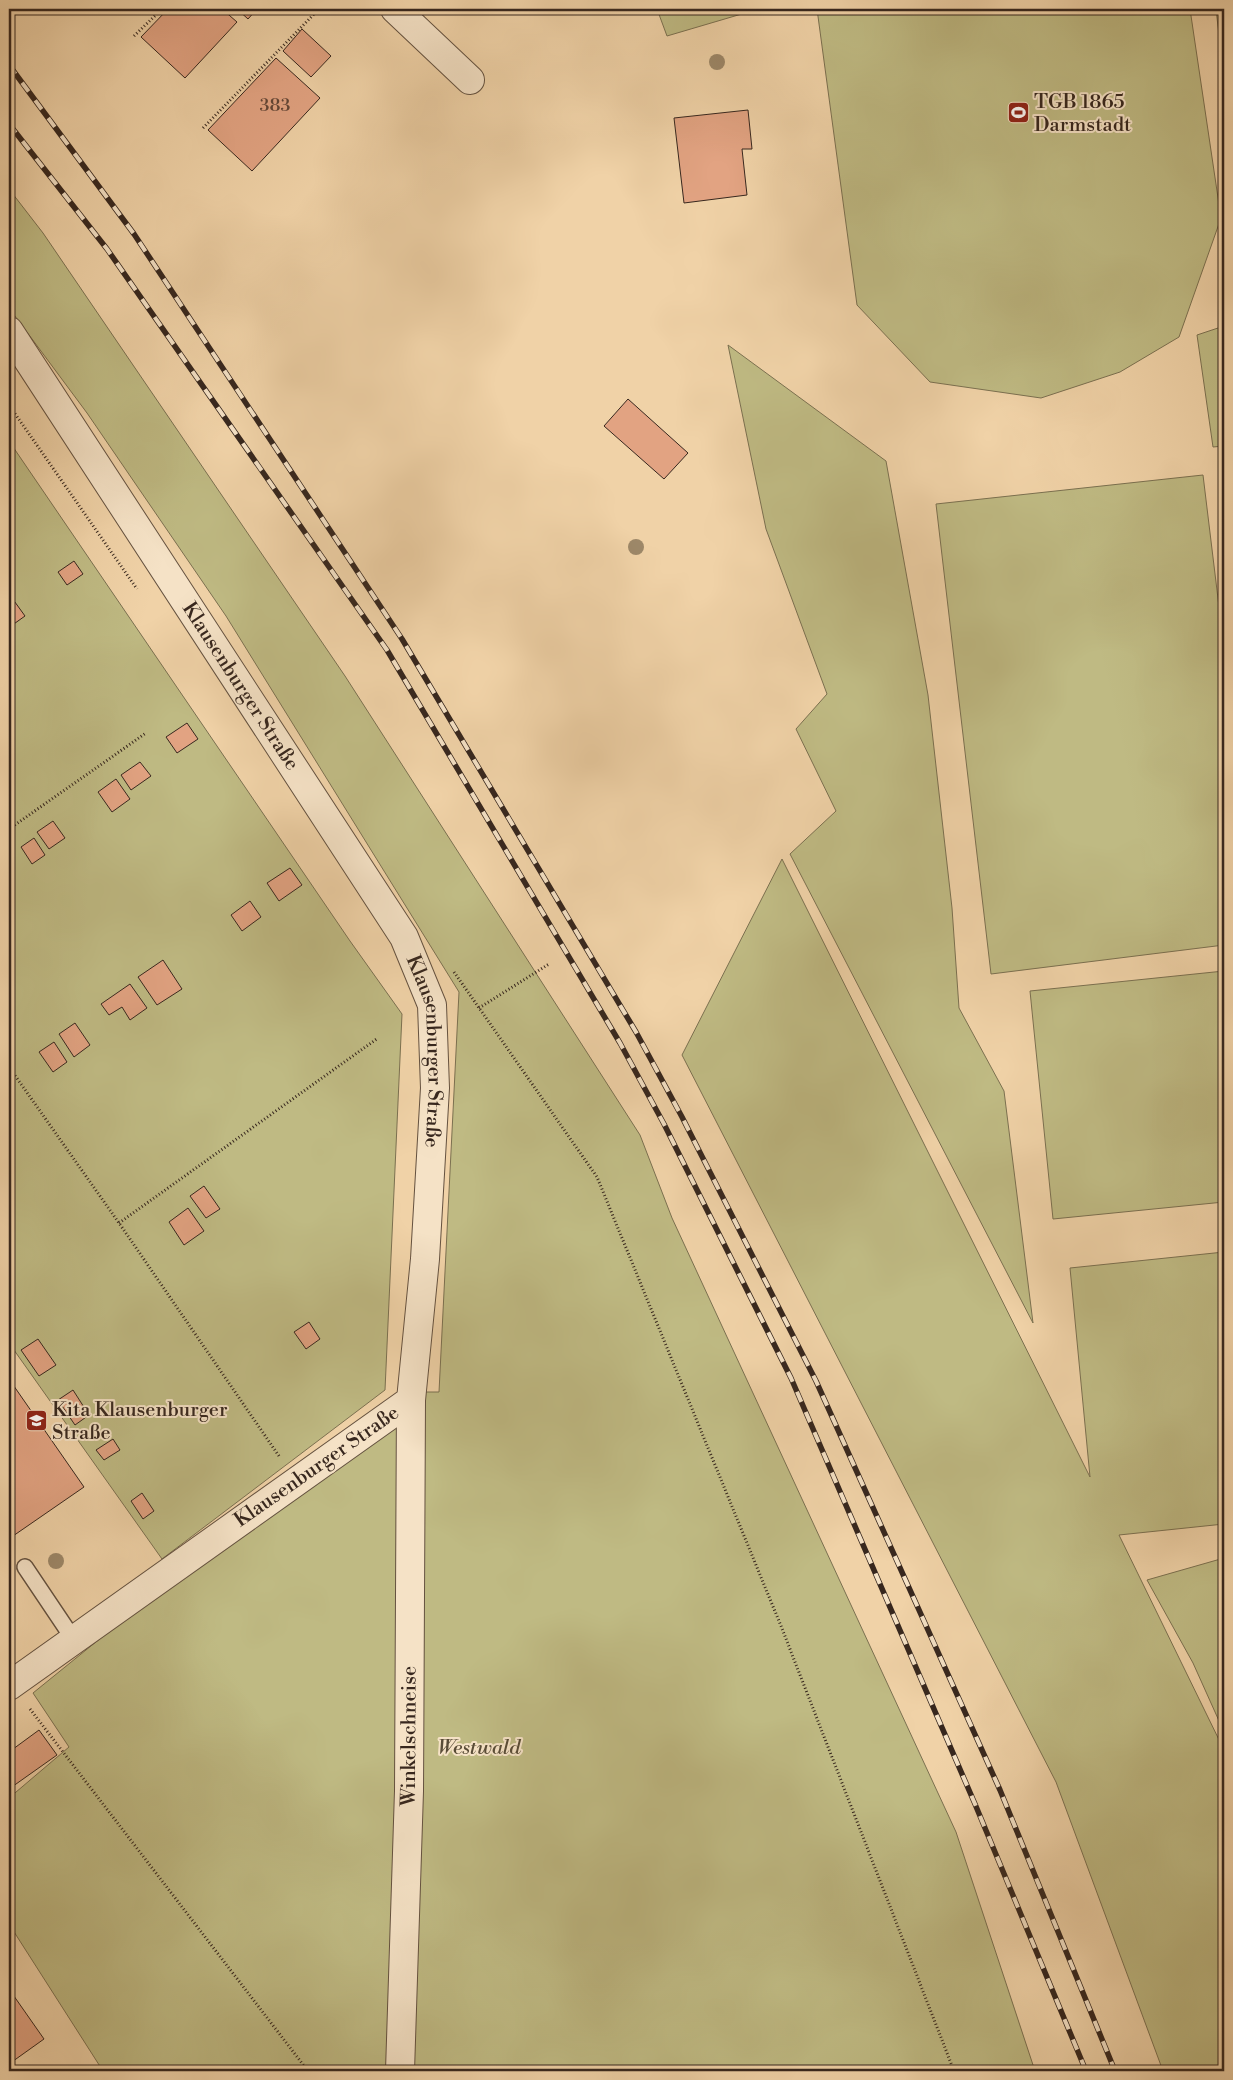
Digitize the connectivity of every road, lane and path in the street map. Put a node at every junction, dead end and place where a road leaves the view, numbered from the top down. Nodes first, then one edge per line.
1 (162, 9) edge
2 (319, 9) edge
3 (395, 9) edge
4 (134, 36) dead end
5 (470, 80) dead end
6 (203, 128) dead end
7 (9, 331) edge
8 (146, 733) dead end
9 (9, 829) edge
10 (549, 964) dead end
11 (419, 971) junction
12 (479, 1008) junction
13 (378, 1038) dead end
14 (9, 1067) edge
15 (119, 1222) junction
16 (411, 1400) junction
17 (296, 1481) junction
18 (25, 1567) dead end
19 (74, 1640) junction
20 (10, 1686) edge
21 (308, 2071) edge
22 (400, 2071) edge
23 (954, 2071) edge

1 - 4 path
2 - 6 path
3 - 5 street
7 - 11 street, Klausenburger Straße
8 - 9 path
10 - 12 path
11 - 12 path
11 - 16 street, Klausenburger Straße
12 - 23 path
13 - 15 path
14 - 15 path
15 - 17 path
16 - 17 street, Klausenburger Straße
16 - 22 street, Winkelschneise
17 - 19 street, Klausenburger Straße
18 - 19 lane
19 - 20 street, Klausenburger Straße
20 - 21 path

